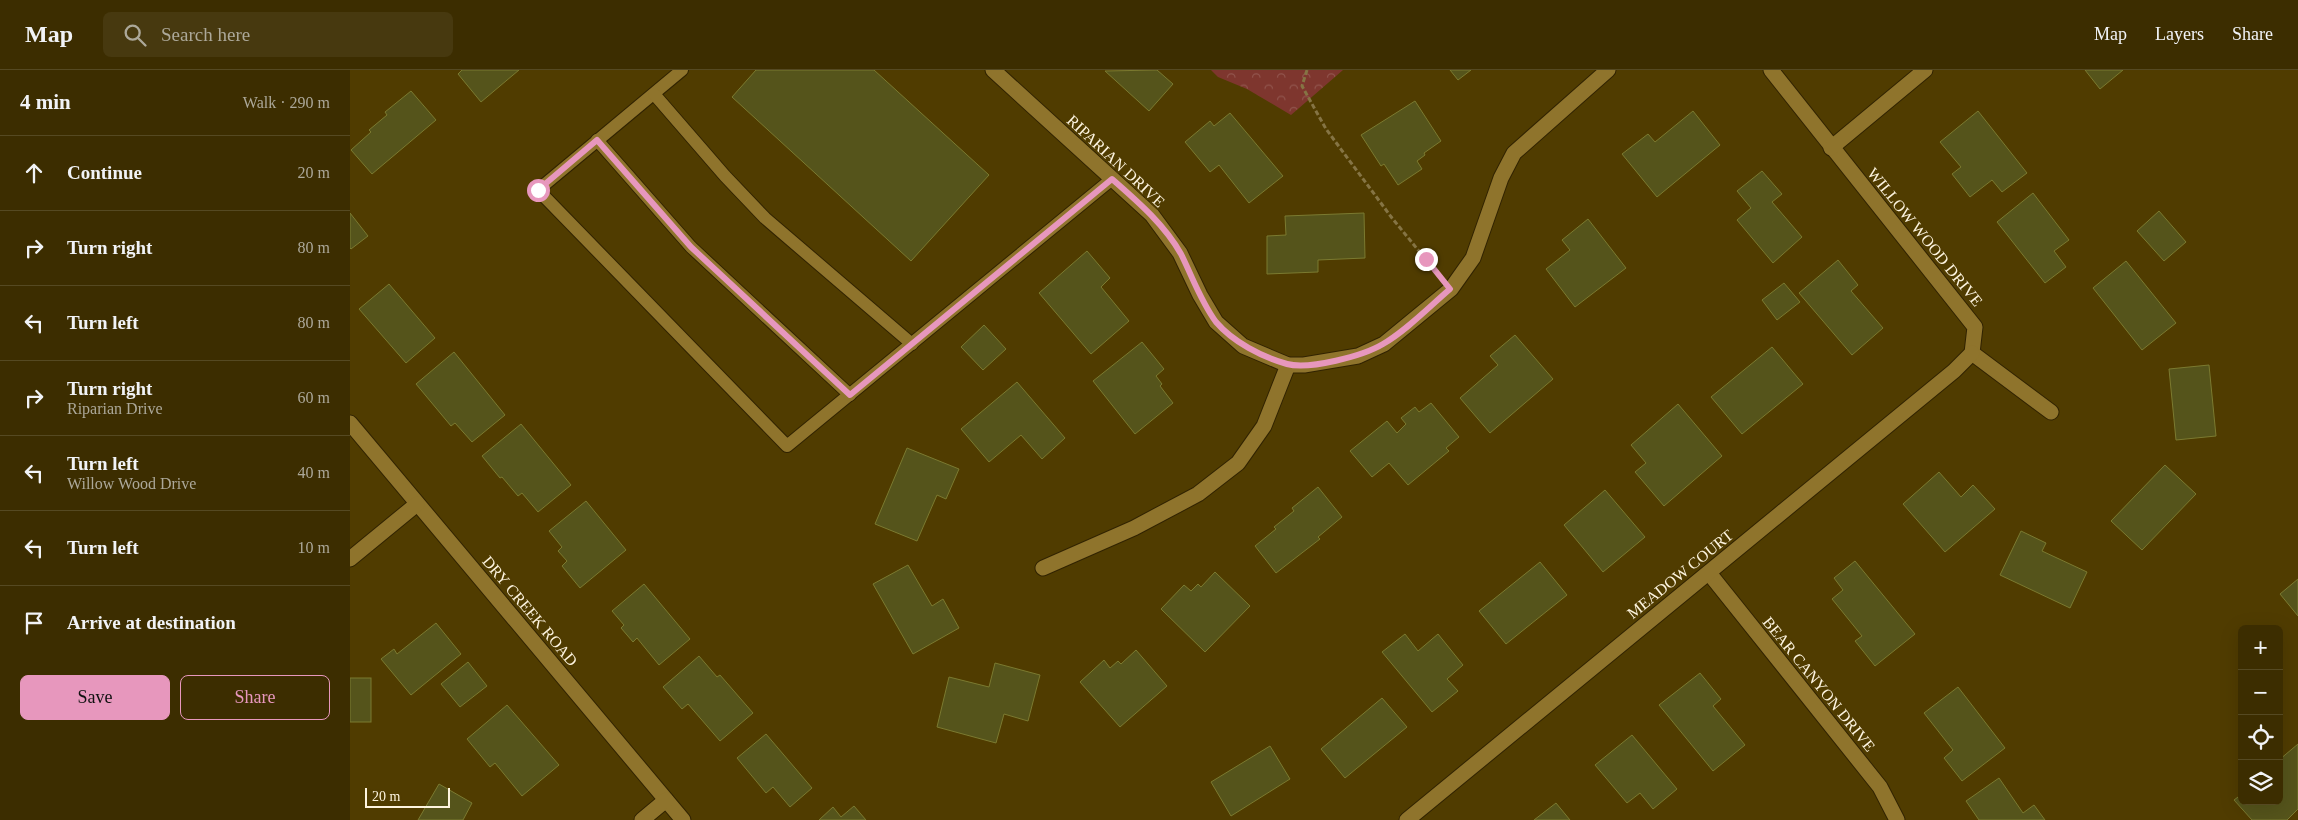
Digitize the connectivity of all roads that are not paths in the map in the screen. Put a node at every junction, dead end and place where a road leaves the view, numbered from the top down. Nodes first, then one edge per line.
1 (682, 70) edge
2 (993, 70) edge
3 (1608, 70) edge
4 (1771, 70) edge
5 (1925, 70) edge
6 (654, 94) junction
7 (597, 140) junction
8 (1832, 148) junction
9 (1112, 179) junction
10 (912, 344) junction
11 (1972, 353) junction
12 (1288, 365) junction
13 (850, 395) junction
14 (2051, 412) dead end
15 (350, 423) edge
16 (417, 504) junction
17 (350, 559) edge
18 (1043, 568) dead end
19 (1709, 573) junction
20 (666, 800) junction
21 (642, 820) edge
22 (683, 820) edge
23 (1407, 820) edge
24 (1897, 820) edge

1 - 6 lane
2 - 9 street, RIPARIAN DRIVE
3 - 12 street
4 - 8 street, WILLOW WOOD DRIVE
5 - 8 street
6 - 7 lane
6 - 10 lane
7 - 13 lane
7 - 13 lane
8 - 11 street, WILLOW WOOD DRIVE
9 - 10 lane
9 - 12 street, RIPARIAN DRIVE
10 - 13 lane
11 - 14 street
11 - 19 street, MEADOW COURT
12 - 18 street
15 - 16 street, DRY CREEK ROAD
16 - 17 street
16 - 20 street, DRY CREEK ROAD
19 - 23 street, MEADOW COURT
19 - 24 street, BEAR CANYON DRIVE
20 - 21 street
20 - 22 street, DRY CREEK ROAD

